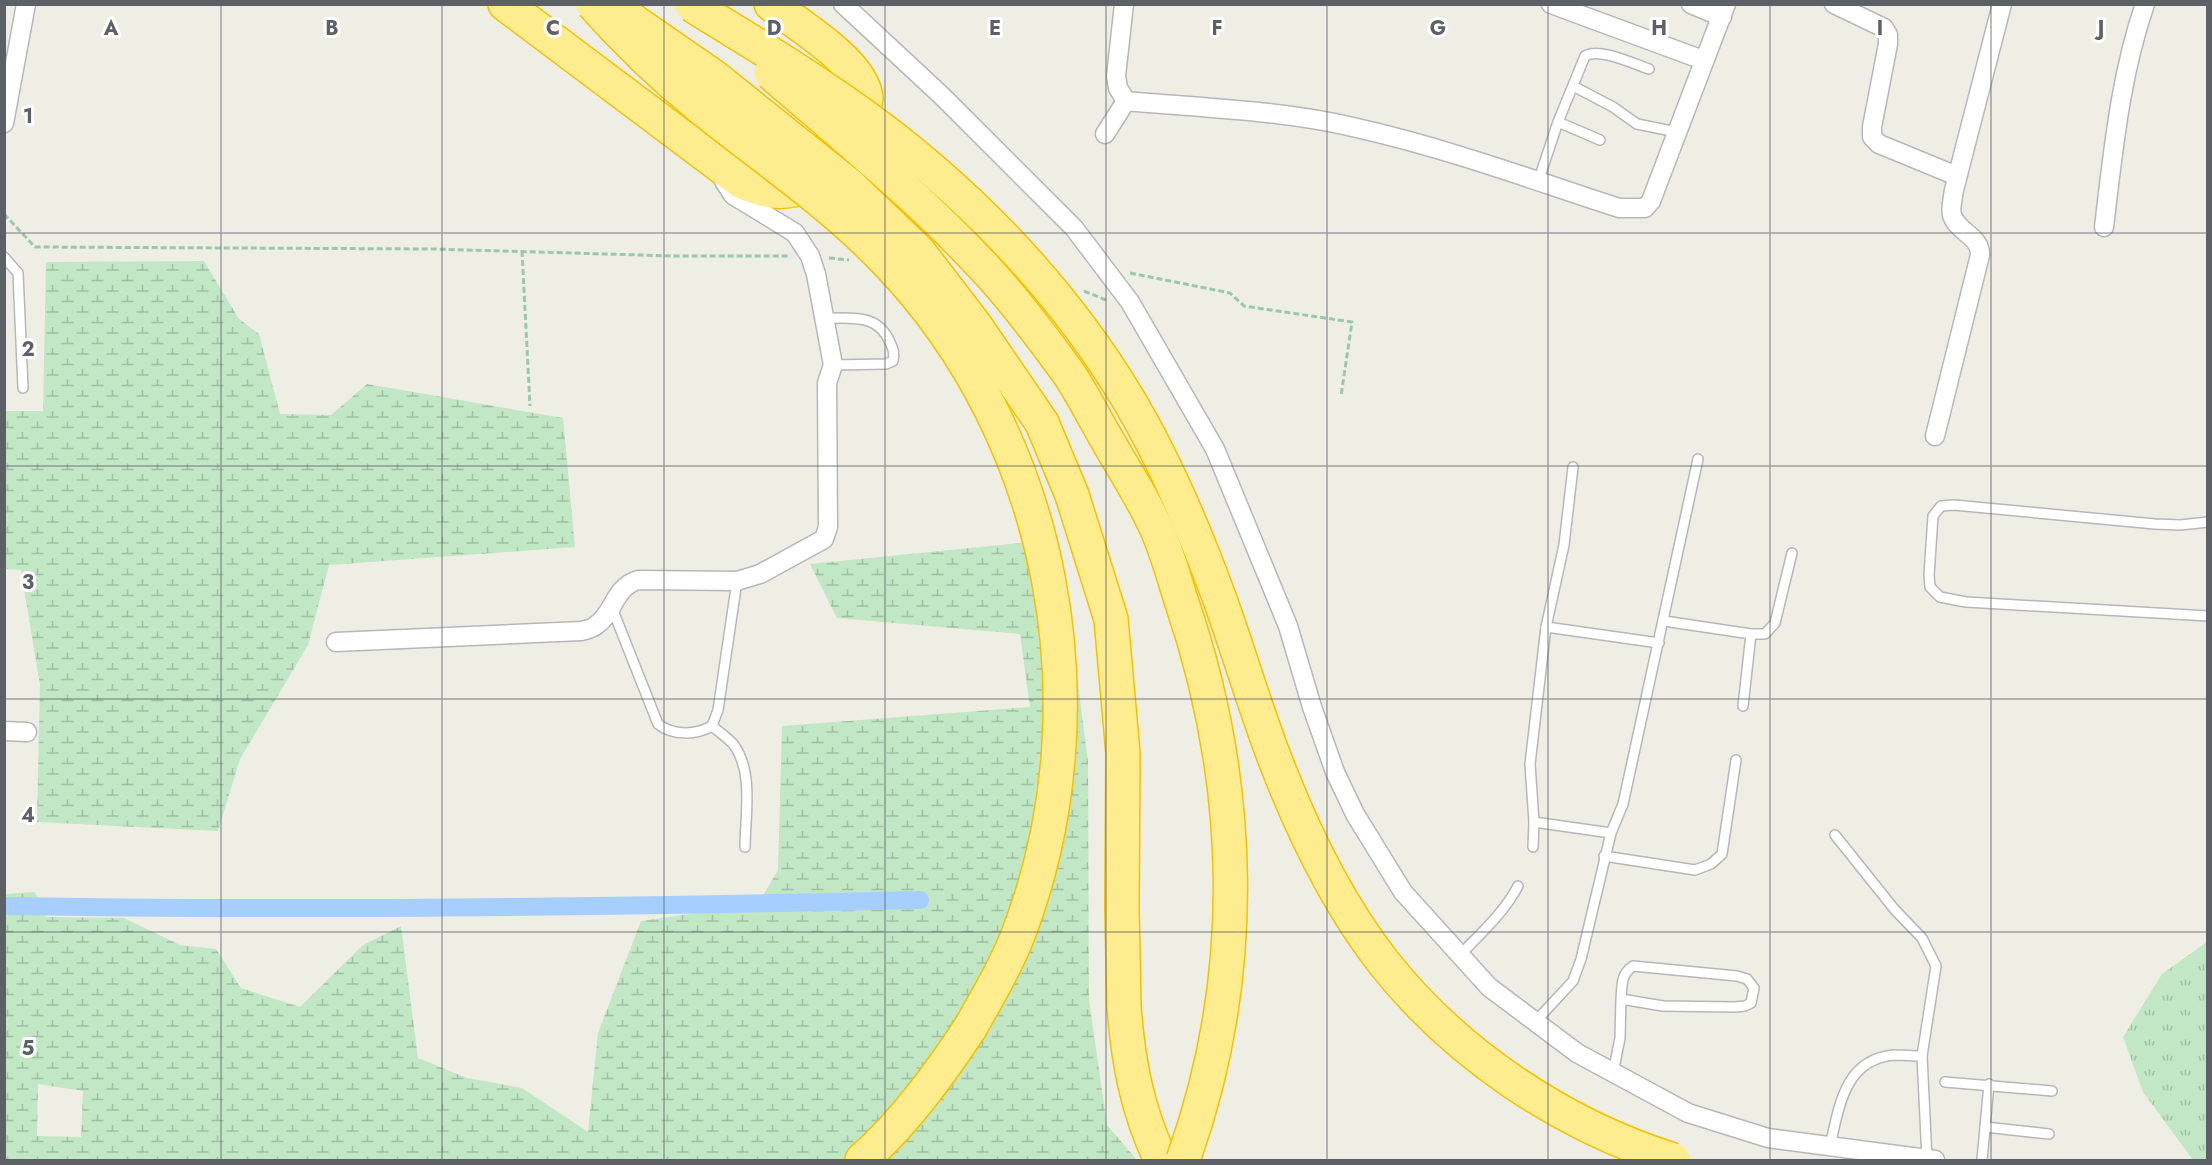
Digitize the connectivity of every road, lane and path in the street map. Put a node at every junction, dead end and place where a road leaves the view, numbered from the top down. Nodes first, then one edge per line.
1 (26, 4) edge
2 (506, 4) edge
3 (593, 4) edge
4 (610, 4) edge
5 (771, 4) edge
6 (843, 4) edge
7 (1124, 4) edge
8 (1551, 4) edge
9 (1691, 4) edge
10 (1834, 4) edge
11 (2002, 4) edge
12 (2145, 4) edge
13 (692, 5) edge
14 (1724, 11) edge
15 (1703, 60) junction
16 (1649, 69) dead end
17 (1573, 86) junction
18 (1126, 100) junction
19 (1558, 122) junction
20 (4, 123) edge
21 (1677, 132) junction
22 (1105, 134) dead end
23 (1600, 140) dead end
24 (708, 157) junction
25 (1957, 176) junction
26 (1538, 182) junction
27 (4, 214) edge
28 (2104, 227) dead end
29 (522, 251) junction
30 (810, 256) junction
31 (4, 257) edge
32 (1105, 268) junction
33 (824, 318) junction
34 (834, 365) junction
35 (23, 388) dead end
36 (1341, 396) dead end
37 (530, 406) dead end
38 (1935, 436) dead end
39 (1698, 459) dead end
40 (1573, 466) dead end
41 (2208, 522) edge
42 (1792, 553) dead end
43 (737, 581) junction
44 (611, 606) junction
45 (2208, 616) edge
46 (1664, 621) junction
47 (1546, 627) junction
48 (1751, 634) junction
49 (336, 642) dead end
50 (1659, 643) junction
51 (1743, 706) dead end
52 (712, 726) junction
53 (4, 731) edge
54 (27, 732) dead end
55 (1736, 760) dead end
56 (1534, 822) junction
57 (1611, 832) junction
58 (1835, 835) dead end
59 (745, 847) dead end
60 (1533, 847) dead end
61 (1604, 856) junction
62 (1518, 886) dead end
63 (1460, 955) junction
64 (1621, 999) junction
65 (1535, 1022) junction
66 (1922, 1056) junction
67 (1613, 1073) junction
68 (1945, 1082) dead end
69 (1989, 1084) junction
70 (2052, 1091) dead end
71 (1985, 1127) junction
72 (2049, 1134) dead end
73 (1830, 1146) junction
74 (1931, 1160) edge
75 (862, 1161) edge
76 (1161, 1161) edge
77 (1183, 1161) edge
78 (1673, 1161) edge
79 (1982, 1161) edge

1 - 20 street
2 - 24 highway
3 - 75 highway, bridge
4 - 76 highway, bridge
5 - 24 highway
6 - 32 street
7 - 18 street
8 - 15 street
9 - 14 street
10 - 25 street
11 - 25 street
12 - 28 street
13 - 77 highway, bridge
13 - 78 highway, bridge
14 - 15 street
15 - 21 street
16 - 17 lane
17 - 19 lane
17 - 21 lane
18 - 22 street
18 - 26 street
19 - 23 lane
19 - 26 lane
21 - 26 street
24 - 30 street
25 - 38 street
27 - 29 path
29 - 30 path
29 - 37 path
30 - 33 street
31 - 35 lane
32 - 36 path
32 - 63 street
33 - 34 street
33 - 34 lane
34 - 43 street
39 - 46 lane
40 - 47 lane
41 - 45 lane
42 - 48 lane
43 - 44 street
43 - 52 lane
44 - 49 street
44 - 52 lane
46 - 48 lane
46 - 50 lane
47 - 50 lane
47 - 56 lane
48 - 51 lane
50 - 57 lane
52 - 59 lane
53 - 54 street
55 - 61 lane
56 - 57 lane
56 - 60 lane
57 - 61 lane
58 - 66 lane
61 - 65 lane
62 - 63 lane
63 - 65 street
64 - 64 lane
64 - 67 lane
65 - 67 street
66 - 73 lane
66 - 74 lane
67 - 73 street
68 - 69 lane
69 - 70 lane
69 - 71 lane
71 - 72 lane
71 - 79 lane
73 - 74 street

